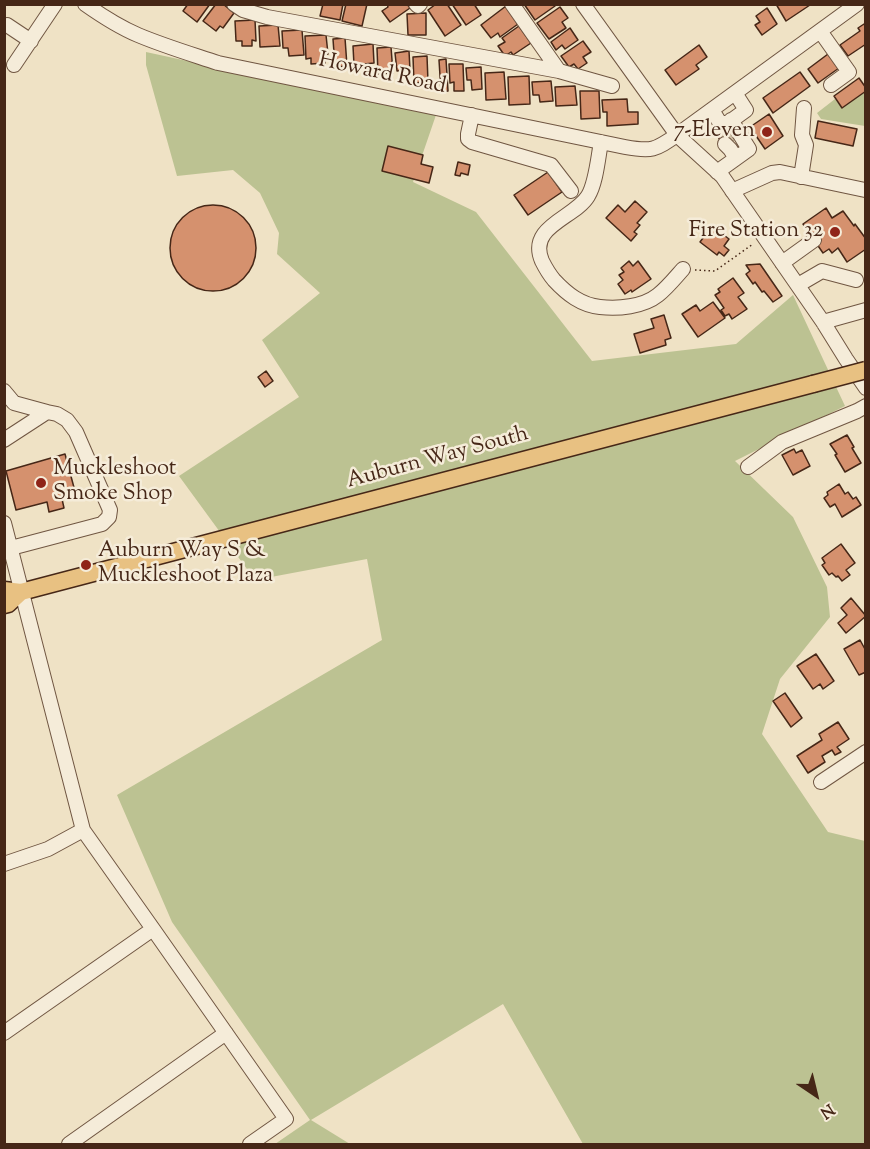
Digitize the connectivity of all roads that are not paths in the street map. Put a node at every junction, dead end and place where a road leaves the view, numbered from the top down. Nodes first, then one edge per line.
1 (55, 4) edge
2 (85, 4) edge
3 (512, 4) edge
4 (857, 4) edge
5 (238, 5) edge
6 (585, 5) edge
7 (7, 25) dead end
8 (820, 32) junction
9 (31, 41) junction
10 (14, 65) dead end
11 (559, 71) junction
12 (612, 86) dead end
13 (831, 86) dead end
14 (735, 93) junction
15 (804, 108) dead end
16 (712, 110) junction
17 (472, 115) junction
18 (677, 135) junction
19 (726, 136) junction
20 (601, 142) junction
21 (717, 172) junction
22 (801, 177) junction
23 (732, 190) junction
24 (865, 190) edge
25 (571, 191) dead end
26 (814, 240) dead end
27 (782, 262) junction
28 (683, 269) road end
29 (856, 280) dead end
30 (798, 285) junction
31 (866, 310) edge
32 (824, 322) junction
33 (866, 370) edge
34 (866, 388) edge
35 (4, 391) edge
36 (866, 405) edge
37 (47, 412) junction
38 (4, 440) edge
39 (748, 466) dead end
40 (4, 523) edge
41 (11, 548) junction
42 (13, 591) edge
43 (4, 605) edge
44 (866, 752) edge
45 (821, 782) dead end
46 (82, 830) junction
47 (4, 864) edge
48 (153, 928) junction
49 (4, 1033) edge
50 (226, 1033) junction
51 (69, 1144) edge
52 (250, 1144) edge

1 - 9 street
2 - 17 street, Howard Road
3 - 11 street
4 - 8 street, Howard Road
5 - 11 street
6 - 18 street
7 - 9 street
8 - 13 street
8 - 14 street, Howard Road
9 - 10 street
11 - 12 street
14 - 16 street, Howard Road
14 - 19 street
15 - 22 street
16 - 18 street, Howard Road
16 - 19 street
17 - 20 street, Howard Road
17 - 25 street
18 - 20 street, Howard Road
18 - 21 street
19 - 21 street
20 - 28 street
21 - 23 street
22 - 23 street
22 - 24 street
23 - 27 street
26 - 27 street
27 - 30 street
29 - 30 street
30 - 32 street
31 - 32 street
32 - 34 street
33 - 42 main road, Auburn Way South, bridge
35 - 37 street
36 - 39 street
37 - 38 street
37 - 41 street
40 - 41 street
41 - 42 street
42 - 43 main road, Auburn Way South
42 - 46 street
44 - 45 street
46 - 47 street
46 - 48 street
48 - 49 street
48 - 50 street
50 - 51 street
50 - 52 street

